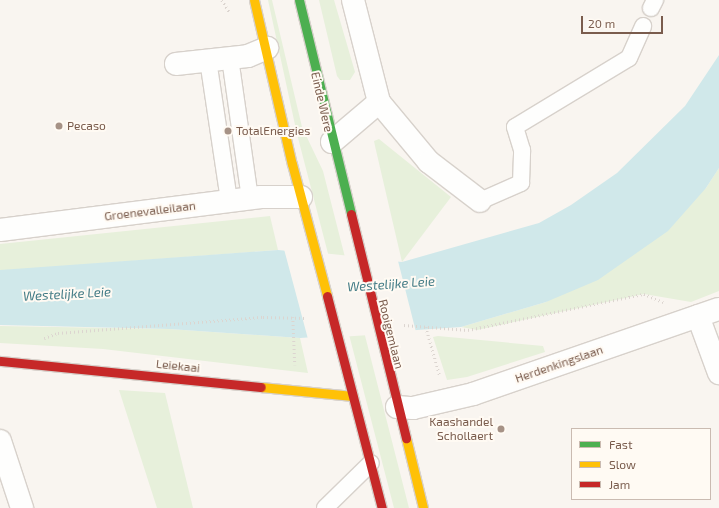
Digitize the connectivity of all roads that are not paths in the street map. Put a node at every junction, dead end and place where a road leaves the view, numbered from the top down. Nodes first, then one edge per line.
1 (254, 0) edge
2 (299, 0) edge
3 (353, 0) edge
4 (643, 26) dead end
5 (268, 48) junction
6 (230, 58) junction
7 (208, 60) junction
8 (176, 64) dead end
9 (379, 102) junction
10 (332, 142) junction
11 (301, 197) junction
12 (240, 200) junction
13 (480, 201) joint
14 (0, 230) edge
15 (719, 309) edge
16 (698, 316) junction
17 (0, 361) edge
18 (719, 373) edge
19 (353, 396) junction
20 (397, 407) junction
21 (0, 442) edge
22 (371, 463) junction
23 (22, 508) edge
24 (325, 508) edge
25 (382, 508) edge
26 (423, 508) edge

1 - 5 main road
2 - 10 main road, Einde Were
3 - 9 street
4 - 13 lane
5 - 6 street
5 - 11 main road
6 - 7 street
6 - 12 lane
7 - 8 street
7 - 12 lane
9 - 10 street, Einde Were
9 - 13 street
10 - 20 main road, Rooigemlaan
11 - 12 street, Groenevalleilaan
11 - 19 main road
12 - 14 street, Groenevalleilaan
15 - 16 street, Herdenkingslaan
16 - 18 street
16 - 20 street, Herdenkingslaan
17 - 19 main road, Leiekaai
19 - 22 main road
20 - 26 main road, Rooigemlaan
21 - 23 street
22 - 24 lane
22 - 25 main road

